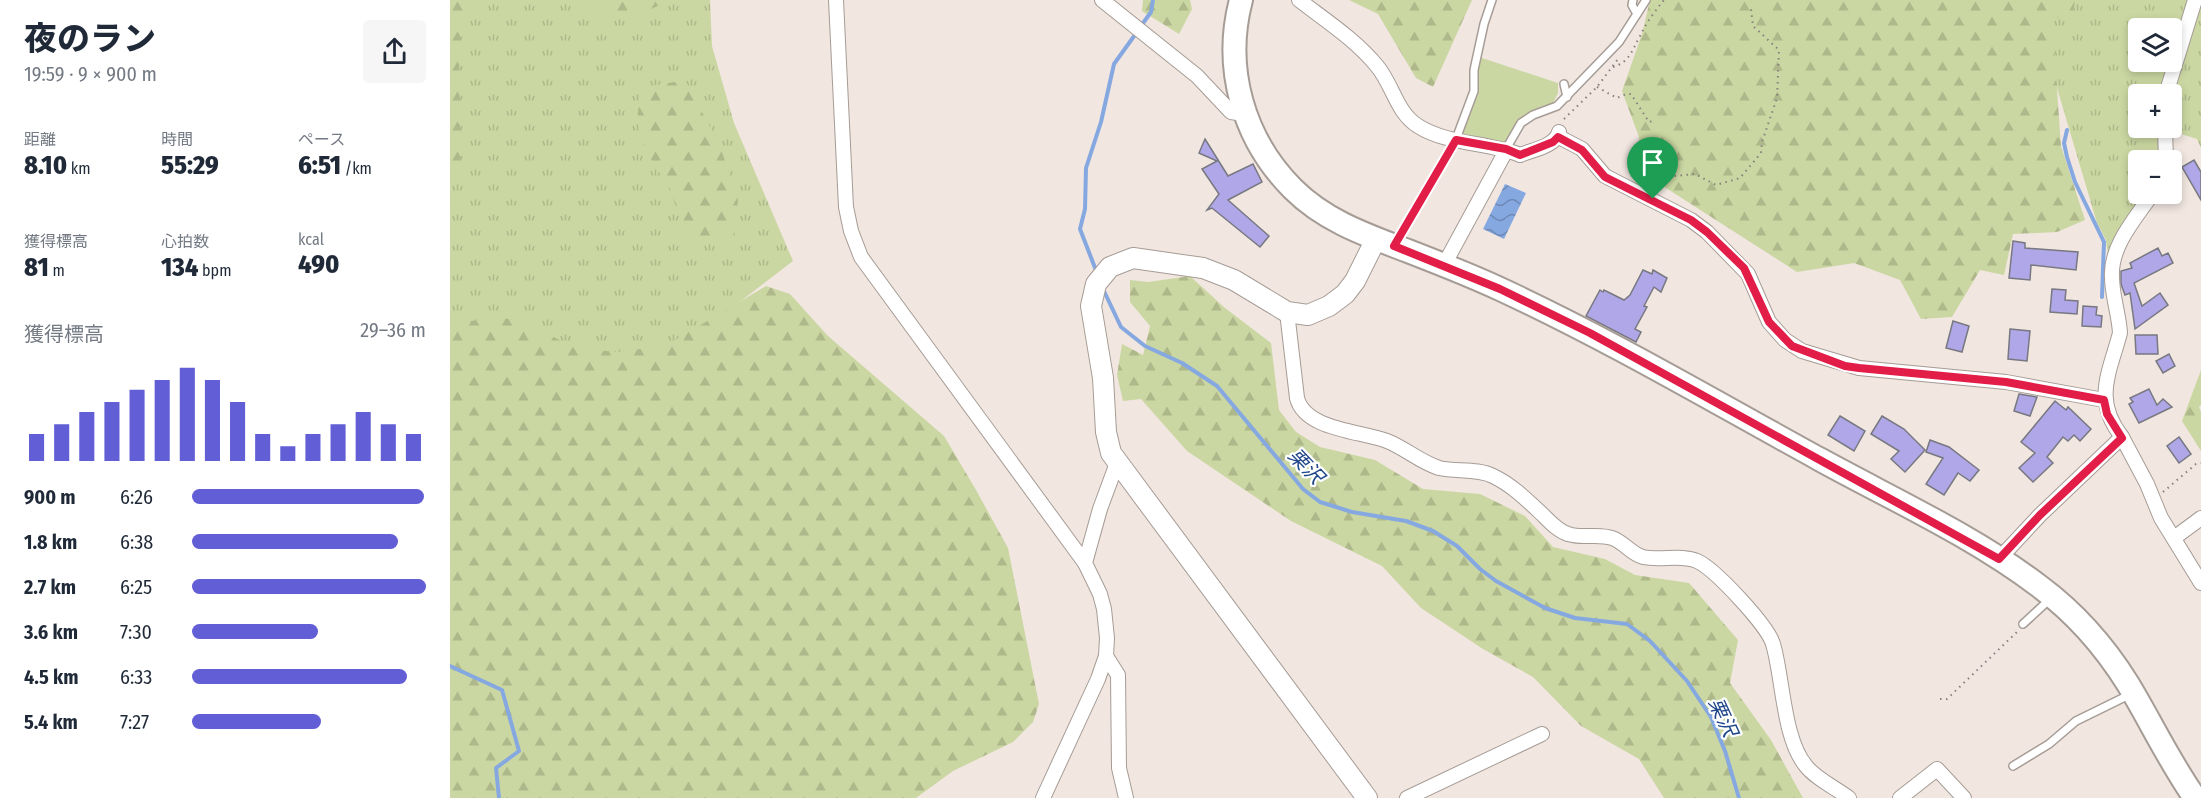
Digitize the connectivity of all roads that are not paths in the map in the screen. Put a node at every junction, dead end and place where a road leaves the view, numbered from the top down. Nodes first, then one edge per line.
1 (836, 0) edge
2 (1102, 0) edge
3 (1241, 0) edge
4 (1299, 0) edge
5 (1492, 0) edge
6 (1633, 0) edge
7 (1646, 0) edge
8 (2195, 0) edge
9 (1637, 14) junction
10 (1564, 84) dead end
11 (2169, 84) edge
12 (1567, 97) junction
13 (1244, 114) junction
14 (1456, 140) junction
15 (1506, 149) junction
16 (2146, 204) edge
17 (1385, 242) junction
18 (1444, 265) junction
19 (1287, 312) junction
20 (2104, 400) junction
21 (2122, 438) junction
22 (1117, 463) junction
23 (2201, 518) edge
24 (2174, 538) junction
25 (1999, 559) junction
26 (1085, 563) junction
27 (2201, 583) edge
28 (2052, 597) junction
29 (2024, 624) road end
30 (1106, 656) junction
31 (2133, 693) junction
32 (1542, 734) dead end
33 (2013, 766) dead end
34 (1043, 798) edge
35 (1126, 798) edge
36 (1367, 798) edge
37 (1407, 798) edge
38 (1849, 798) edge
39 (1900, 798) edge
40 (1964, 798) edge
41 (2194, 798) edge

1 - 26 street
2 - 13 street
3 - 13 main road
4 - 14 street
5 - 14 lane
6 - 9 lane
7 - 9 lane
8 - 11 street
9 - 12 lane
10 - 12 lane
12 - 15 lane
13 - 17 main road
14 - 15 street
14 - 17 lane
15 - 18 street
15 - 20 street
16 - 20 street
17 - 18 main road
17 - 19 street
18 - 25 main road
19 - 22 street
19 - 38 street
20 - 21 street
21 - 24 street
21 - 25 street
22 - 26 street
22 - 36 street
23 - 24 street
24 - 27 street
25 - 28 main road
26 - 30 street
28 - 29 lane
28 - 31 main road
30 - 34 street
30 - 35 street
31 - 33 lane
31 - 41 main road
32 - 37 street
39 - 40 street

